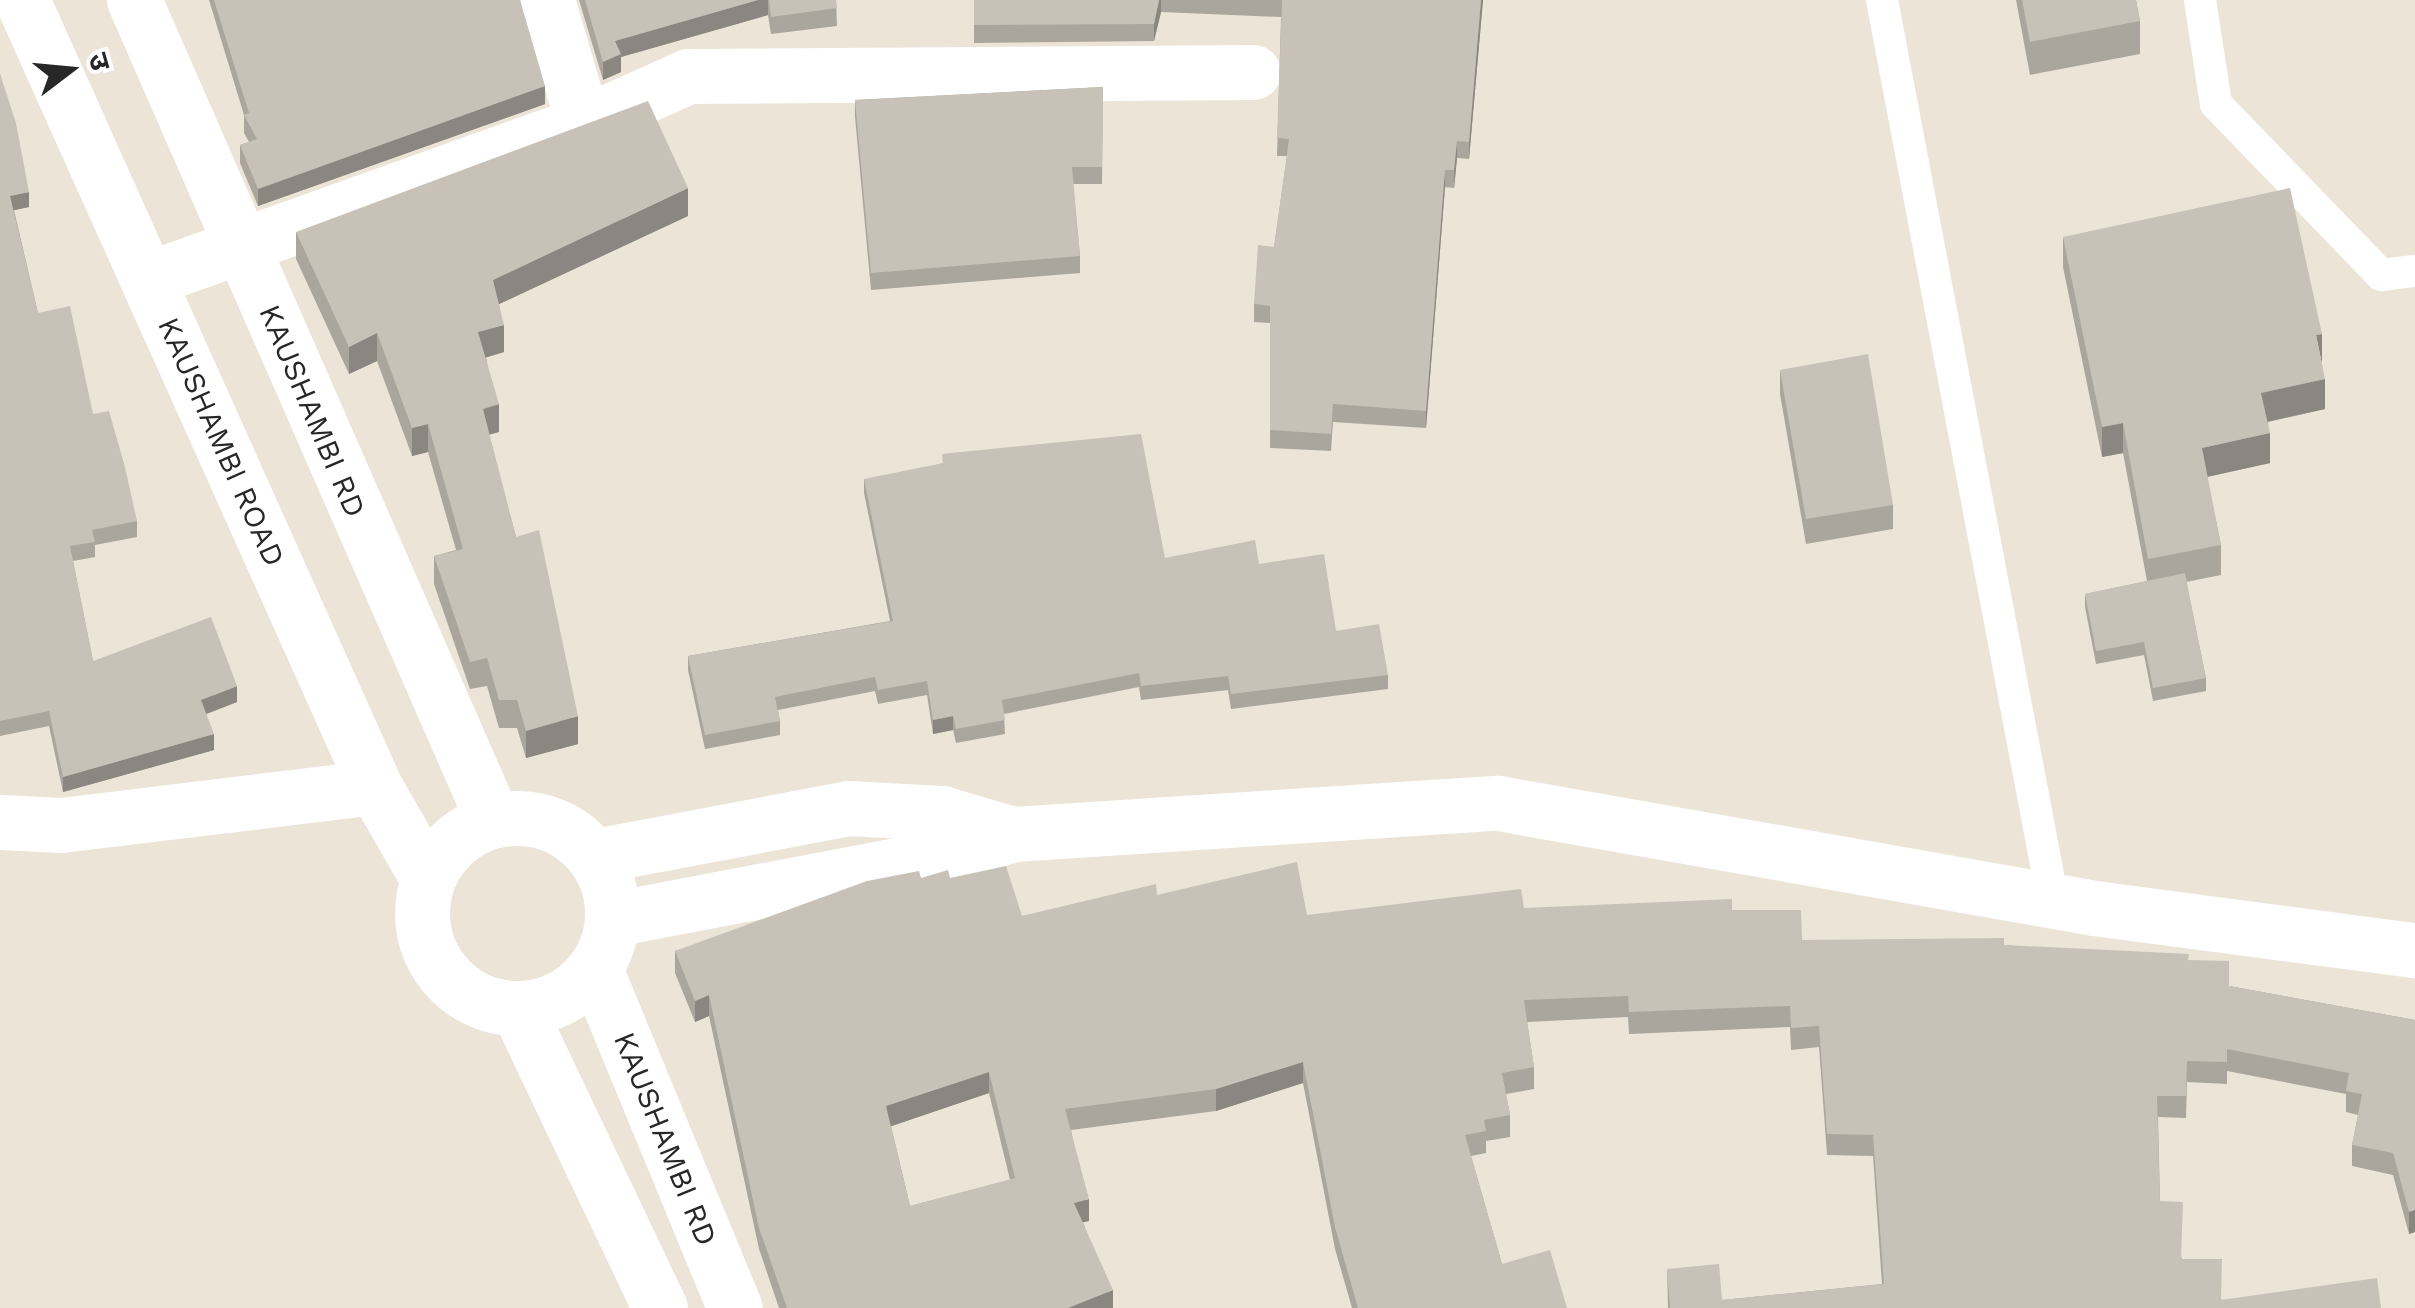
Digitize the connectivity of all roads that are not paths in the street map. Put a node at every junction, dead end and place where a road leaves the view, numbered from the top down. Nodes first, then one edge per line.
1 (22, 0) edge
2 (134, 0) edge
3 (548, 0) edge
4 (1882, 0) edge
5 (2200, 0) edge
6 (1253, 72) dead end
7 (583, 123) junction
8 (241, 245) junction
9 (2415, 271) edge
10 (148, 279) junction
11 (375, 787) junction
12 (492, 820) junction
13 (0, 822) edge
14 (1013, 834) junction
15 (595, 856) junction
16 (428, 879) junction
17 (2052, 901) junction
18 (604, 944) junction
19 (2415, 950) edge
20 (518, 1009) junction
21 (660, 1308) edge
22 (734, 1308) edge

1 - 10 main road, KAUSHAMBI ROAD
2 - 8 main road, KAUSHAMBI RD
3 - 7 main road
4 - 17 lane
5 - 9 lane
6 - 7 main road
7 - 8 main road
8 - 10 main road
8 - 12 main road, KAUSHAMBI RD
10 - 11 main road, KAUSHAMBI ROAD
11 - 13 main road
11 - 16 main road, KAUSHAMBI ROAD
12 - 15 main road
12 - 16 main road
14 - 15 main road
14 - 17 main road
14 - 18 main road
15 - 18 main road
16 - 20 main road
17 - 19 main road
18 - 20 main road
18 - 22 main road, KAUSHAMBI RD
20 - 21 main road

